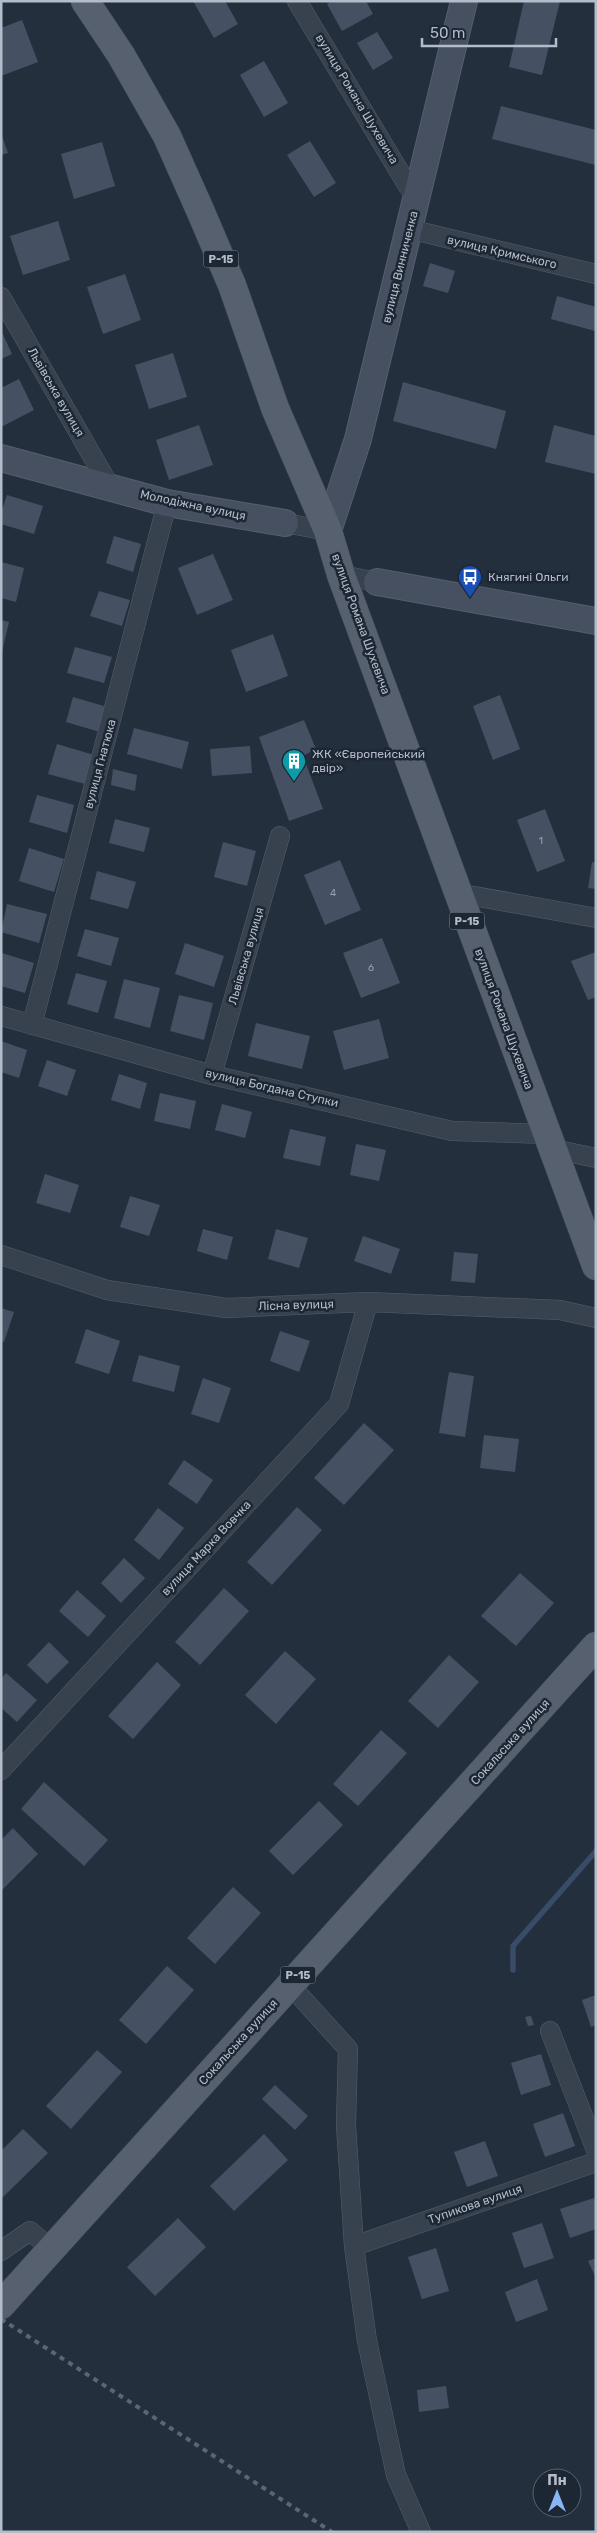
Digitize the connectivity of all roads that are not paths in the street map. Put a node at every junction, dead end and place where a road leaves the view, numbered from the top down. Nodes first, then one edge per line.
1 (85, 1) edge
2 (297, 1) edge
3 (464, 1) edge
4 (417, 197) junction
5 (409, 229) junction
6 (596, 274) edge
7 (1, 298) edge
8 (1, 458) edge
9 (110, 486) junction
10 (168, 503) junction
11 (285, 523) joint
12 (328, 531) junction
13 (341, 575) junction
14 (377, 582) joint
15 (596, 622) edge
16 (280, 836) dead end
17 (457, 893) junction
18 (596, 918) edge
19 (1, 1016) edge
20 (32, 1026) junction
21 (212, 1075) junction
22 (550, 1141) junction
23 (596, 1158) edge
24 (1, 1255) edge
25 (596, 1266) edge
26 (368, 1302) junction
27 (596, 1318) edge
28 (596, 1646) edge
29 (1, 1770) edge
30 (290, 1985) junction
31 (550, 2031) dead end
32 (596, 2150) edge
33 (596, 2162) edge
34 (354, 2246) junction
35 (52, 2249) junction
36 (1, 2250) edge
37 (1, 2305) edge
38 (422, 2532) edge

1 - 12 main road, вулиця Романа Шухевича / Р-15
2 - 4 street, вулиця Романа Шухевича
3 - 4 street, вулиця Винниченка
4 - 5 street, вулиця Винниченка
5 - 6 street, вулиця Кримського
5 - 12 street, вулиця Винниченка
7 - 9 street, Львівська вулиця
8 - 9 street, Молодіжна вулиця
9 - 10 street, Молодіжна вулиця
10 - 11 street, Молодіжна вулиця
10 - 20 street, вулиця Гнатюка
11 - 12 street, Молодіжна вулиця
12 - 13 main road, вулиця Романа Шухевича / Р-15
13 - 14 street
13 - 17 main road, вулиця Романа Шухевича / Р-15
14 - 15 street
16 - 21 street, Львівська вулиця
17 - 18 street
17 - 22 main road, вулиця Романа Шухевича / Р-15
19 - 20 street, вулиця Богдана Ступки
20 - 21 street, вулиця Богдана Ступки
21 - 22 street, вулиця Богдана Ступки
22 - 23 street, вулиця Богдана Ступки
22 - 25 main road, вулиця Романа Шухевича / Р-15
24 - 26 street, Лісна вулиця
26 - 27 street, Лісна вулиця
26 - 29 street, вулиця Марка Вовчка
28 - 30 main road, Сокальська вулиця / Р-15
30 - 34 street
30 - 35 main road, Сокальська вулиця / Р-15
31 - 32 street
33 - 34 street, Тупикова вулиця
34 - 38 street
35 - 36 street
35 - 37 main road, Сокальська вулиця / Р-15

